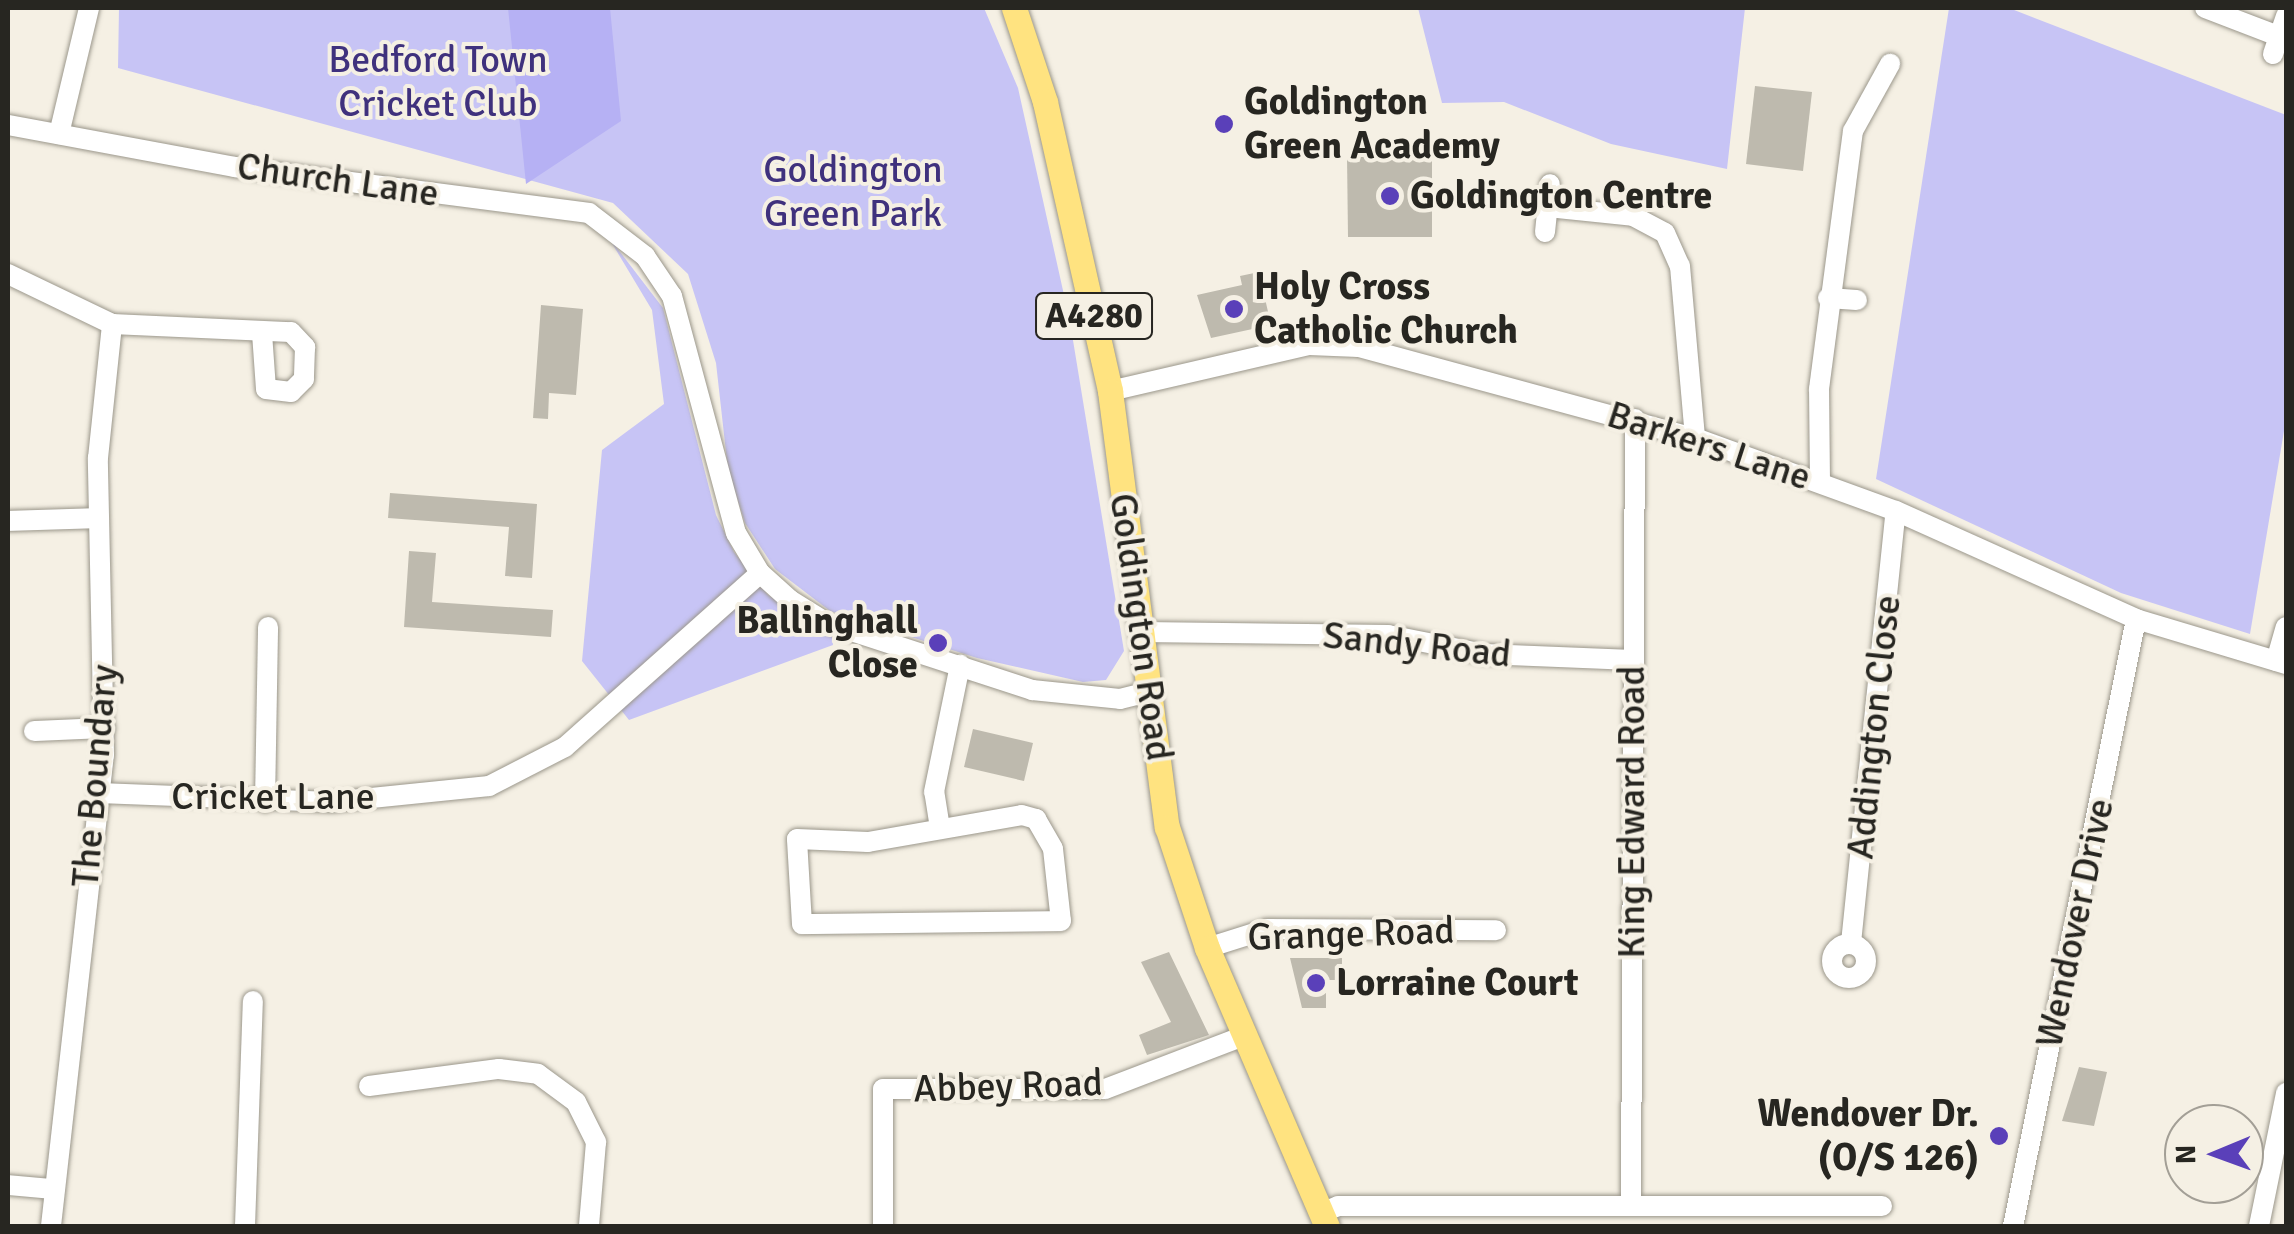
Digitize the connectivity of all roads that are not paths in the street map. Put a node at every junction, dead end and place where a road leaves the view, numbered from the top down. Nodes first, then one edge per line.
1 (89, 8) edge
2 (1014, 8) edge
3 (2205, 8) edge
4 (2286, 16) edge
5 (1890, 64) dead end
6 (8, 126) edge
7 (59, 134) junction
8 (1550, 184) dead end
9 (1548, 208) junction
10 (1544, 232) dead end
11 (8, 274) edge
12 (1828, 298) junction
13 (1857, 300) dead end
14 (112, 324) junction
15 (262, 333) dead end
16 (1110, 391) junction
17 (1635, 418) junction
18 (1695, 438) junction
19 (1820, 482) junction
20 (1896, 511) junction
21 (99, 518) junction
22 (8, 521) edge
23 (760, 573) junction
24 (2136, 619) junction
25 (268, 627) dead end
26 (2286, 627) edge
27 (1141, 632) junction
28 (1633, 660) junction
29 (2281, 663) edge
30 (960, 665) junction
31 (1149, 692) junction
32 (105, 728) junction
33 (34, 730) dead end
34 (98, 794) junction
35 (266, 802) junction
36 (940, 828) junction
37 (1496, 930) dead end
38 (1851, 942) dead end
39 (1207, 948) junction
40 (254, 1002) dead end
41 (1244, 1036) junction
42 (369, 1086) dead end
43 (2286, 1093) edge
44 (8, 1185) edge
45 (52, 1189) junction
46 (1631, 1205) junction
47 (1882, 1206) dead end
48 (1324, 1220) edge
49 (50, 1226) edge
50 (245, 1226) edge
51 (590, 1226) edge
52 (883, 1226) edge
53 (2013, 1226) edge
54 (2260, 1226) edge

1 - 7 street
2 - 16 main road, Goldington Road / A4280
3 - 4 street
5 - 12 street
6 - 7 street, Church Lane
7 - 23 street, Church Lane
8 - 9 street
9 - 10 street
9 - 18 street
11 - 14 street
12 - 13 street
12 - 19 street
14 - 15 street
14 - 21 street, The Boundary
16 - 17 street, Barkers Lane
16 - 27 main road, Goldington Road / A4280
17 - 18 street, Barkers Lane
17 - 28 street, King Edward Road
18 - 19 street, Barkers Lane
19 - 20 street, Barkers Lane
20 - 24 street, Barkers Lane
20 - 38 street, Addington Close
21 - 22 street
21 - 32 street, The Boundary
23 - 30 street
23 - 35 street, Cricket Lane
24 - 29 street, Barkers Lane
24 - 53 street, Wendover Drive
25 - 35 street
26 - 29 street
27 - 28 street, Sandy Road
27 - 31 main road, Goldington Road / A4280
28 - 46 street, King Edward Road
30 - 31 street
30 - 36 street
31 - 39 main road, Goldington Road / A4280
32 - 33 street
32 - 34 street, The Boundary
34 - 35 street, Cricket Lane
34 - 45 street, The Boundary
36 - 36 street
37 - 39 street, Grange Road
39 - 41 main road, Goldington Road / A4280
40 - 50 street
41 - 48 main road, Goldington Road / A4280
41 - 52 street, Abbey Road
42 - 51 street
43 - 54 street
44 - 45 street
45 - 49 street, The Boundary
46 - 47 street
46 - 48 street

